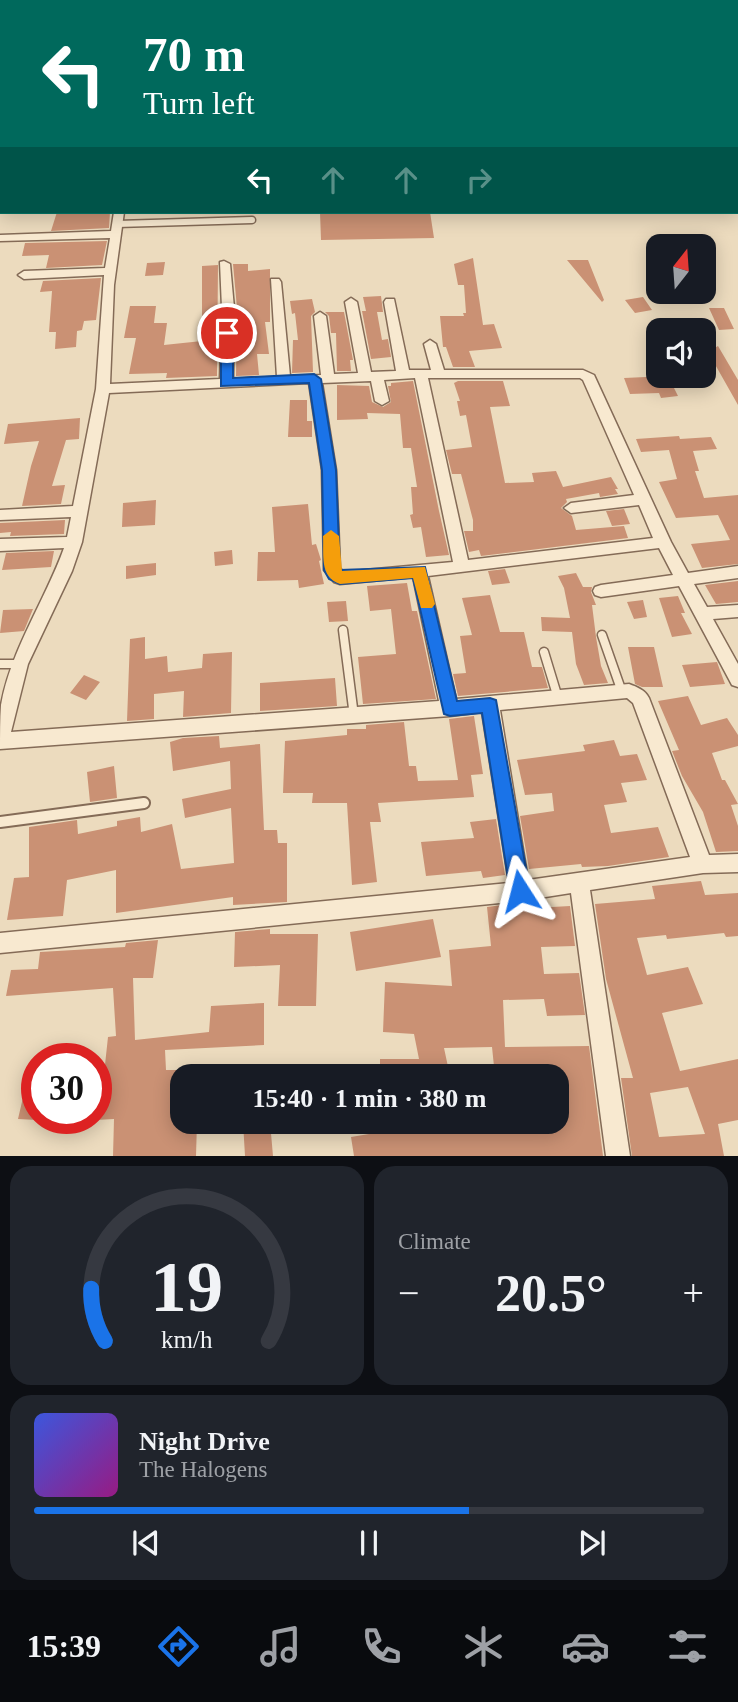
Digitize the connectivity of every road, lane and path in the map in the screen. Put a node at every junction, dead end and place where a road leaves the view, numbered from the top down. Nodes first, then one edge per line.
1 (252, 220) dead end
2 (117, 223) edge
3 (0, 238) edge
4 (224, 264) dead end
5 (109, 271) junction
6 (24, 275) dead end
7 (275, 282) dead end
8 (351, 302) dead end
9 (390, 302) dead end
10 (320, 316) dead end
11 (429, 344) dead end
12 (438, 373) junction
13 (403, 374) junction
14 (421, 374) junction
15 (371, 376) junction
16 (321, 378) junction
17 (284, 380) junction
18 (226, 383) junction
19 (103, 389) junction
20 (382, 401) dead end
21 (643, 499) junction
22 (571, 508) dead end
23 (81, 512) junction
24 (0, 515) edge
25 (74, 542) junction
26 (663, 542) junction
27 (0, 545) edge
28 (462, 567) junction
29 (419, 572) junction
30 (738, 572) edge
31 (683, 579) junction
32 (601, 591) dead end
33 (738, 611) edge
34 (702, 614) junction
35 (343, 630) dead end
36 (602, 635) dead end
37 (544, 652) dead end
38 (0, 664) edge
39 (20, 664) junction
40 (738, 680) edge
41 (622, 692) junction
42 (558, 698) junction
43 (490, 705) junction
44 (450, 709) junction
45 (354, 716) junction
46 (144, 803) dead end
47 (0, 822) edge
48 (738, 863) edge
49 (703, 864) junction
50 (579, 882) junction
51 (520, 891) junction
52 (0, 943) edge
53 (618, 1156) edge

1 - 2 lane
2 - 3 street
2 - 5 street
4 - 18 street
5 - 6 street
5 - 19 street
7 - 17 street
8 - 15 street
9 - 13 street
10 - 16 street
11 - 12 street
12 - 14 street
12 - 21 street
13 - 14 street
13 - 15 street
14 - 28 street
15 - 16 street
15 - 20 street
16 - 17 street
16 - 29 street
17 - 18 street
18 - 19 street
19 - 23 street
21 - 22 street
21 - 26 street
23 - 24 street
23 - 25 street
25 - 27 street
25 - 39 street
26 - 28 street
26 - 31 street
28 - 29 street
29 - 44 street
30 - 31 street
31 - 32 street
31 - 34 street
33 - 34 street
34 - 40 street
35 - 45 lane
36 - 41 lane
37 - 42 lane
38 - 39 lane
39 - 45 street
41 - 42 street
41 - 49 street
42 - 43 street
43 - 44 street
43 - 51 street
44 - 45 street
46 - 47 lane
48 - 49 street
49 - 50 street
50 - 51 street
50 - 53 street
51 - 52 street

